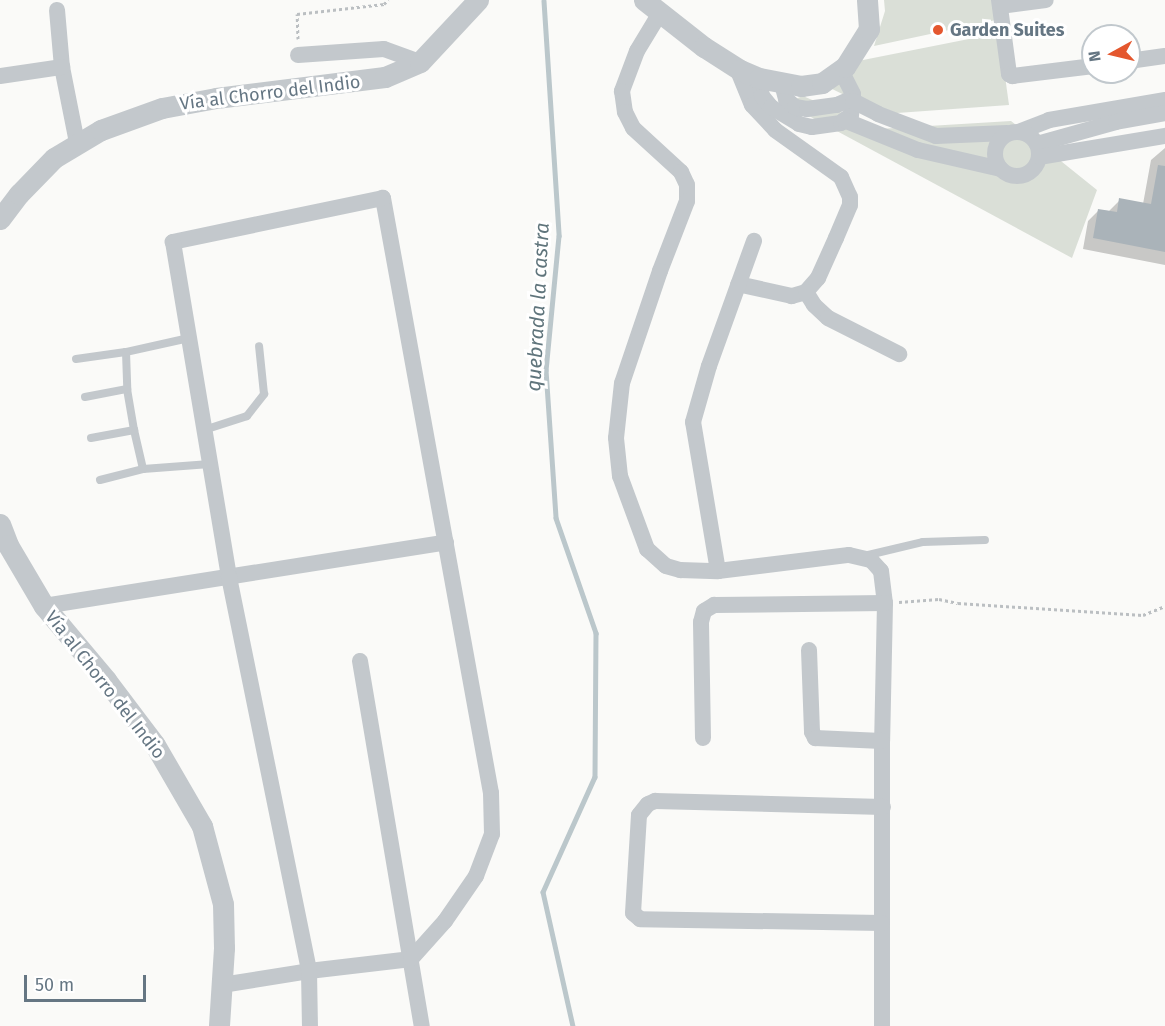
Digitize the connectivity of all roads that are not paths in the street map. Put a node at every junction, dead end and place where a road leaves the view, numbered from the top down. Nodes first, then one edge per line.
1 (478, 0) edge
2 (867, 0) edge
3 (1046, 0) edge
4 (999, 3) edge
5 (652, 6) edge
6 (57, 10) dead end
7 (298, 56) road end
8 (1165, 56) edge
9 (1141, 59) edge
10 (420, 62) junction
11 (736, 66) junction
12 (62, 67) junction
13 (1081, 67) edge
14 (841, 69) junction
15 (0, 76) edge
16 (759, 78) junction
17 (782, 84) junction
18 (853, 100) junction
19 (1165, 100) edge
20 (1165, 113) edge
21 (1114, 115) junction
22 (844, 120) junction
23 (1014, 132) junction
24 (1165, 136) edge
25 (77, 143) junction
26 (1038, 150) junction
27 (1001, 169) junction
28 (0, 219) edge
29 (754, 241) dead end
30 (738, 284) junction
31 (806, 292) junction
32 (189, 338) junction
33 (259, 346) dead end
34 (126, 352) junction
35 (899, 354) dead end
36 (76, 359) dead end
37 (127, 389) junction
38 (85, 397) dead end
39 (134, 430) junction
40 (204, 430) junction
41 (91, 438) dead end
42 (210, 464) junction
43 (143, 469) junction
44 (100, 480) dead end
45 (0, 524) edge
46 (985, 540) dead end
47 (446, 542) junction
48 (864, 556) junction
49 (718, 570) junction
50 (228, 577) junction
51 (885, 603) junction
52 (44, 606) junction
53 (809, 651) dead end
54 (360, 661) dead end
55 (703, 738) dead end
56 (882, 741) junction
57 (883, 807) junction
58 (882, 923) junction
59 (411, 959) junction
60 (309, 971) junction
61 (222, 984) junction
62 (219, 1026) edge
63 (310, 1026) edge
64 (422, 1026) edge
65 (882, 1026) edge

1 - 10 street, Vía al Chorro del Indio
2 - 14 street
3 - 4 street
4 - 13 street
5 - 11 street
5 - 49 street
6 - 12 street
7 - 10 street
8 - 9 street
10 - 25 street, Vía al Chorro del Indio
11 - 16 street
11 - 31 street
12 - 15 street
12 - 25 street
14 - 17 street
14 - 18 street
16 - 17 street
16 - 22 street
17 - 18 street
18 - 22 street
18 - 23 street
19 - 21 street
20 - 21 street
21 - 23 street
21 - 26 street
22 - 27 street
23 - 26 street
23 - 27 street
24 - 26 street
25 - 28 street, Vía al Chorro del Indio
26 - 27 street
29 - 30 street
30 - 31 street
30 - 49 street
31 - 35 street
32 - 34 lane
32 - 40 street
32 - 47 street
33 - 40 lane
34 - 36 lane
34 - 37 lane
37 - 38 lane
37 - 39 lane
39 - 41 lane
39 - 43 lane
40 - 42 street
42 - 43 lane
42 - 50 street
43 - 44 lane
45 - 52 street, Vía al Chorro del Indio
46 - 48 lane
47 - 50 street
47 - 59 street
48 - 49 street
48 - 51 street
50 - 52 street
50 - 60 street
51 - 55 street
51 - 56 street
52 - 61 street, Vía al Chorro del Indio
53 - 56 street
54 - 59 street
56 - 57 street
57 - 58 street
57 - 58 street
58 - 65 street
59 - 60 street
59 - 64 street
60 - 61 street
60 - 63 street
61 - 62 street, Vía al Chorro del Indio

